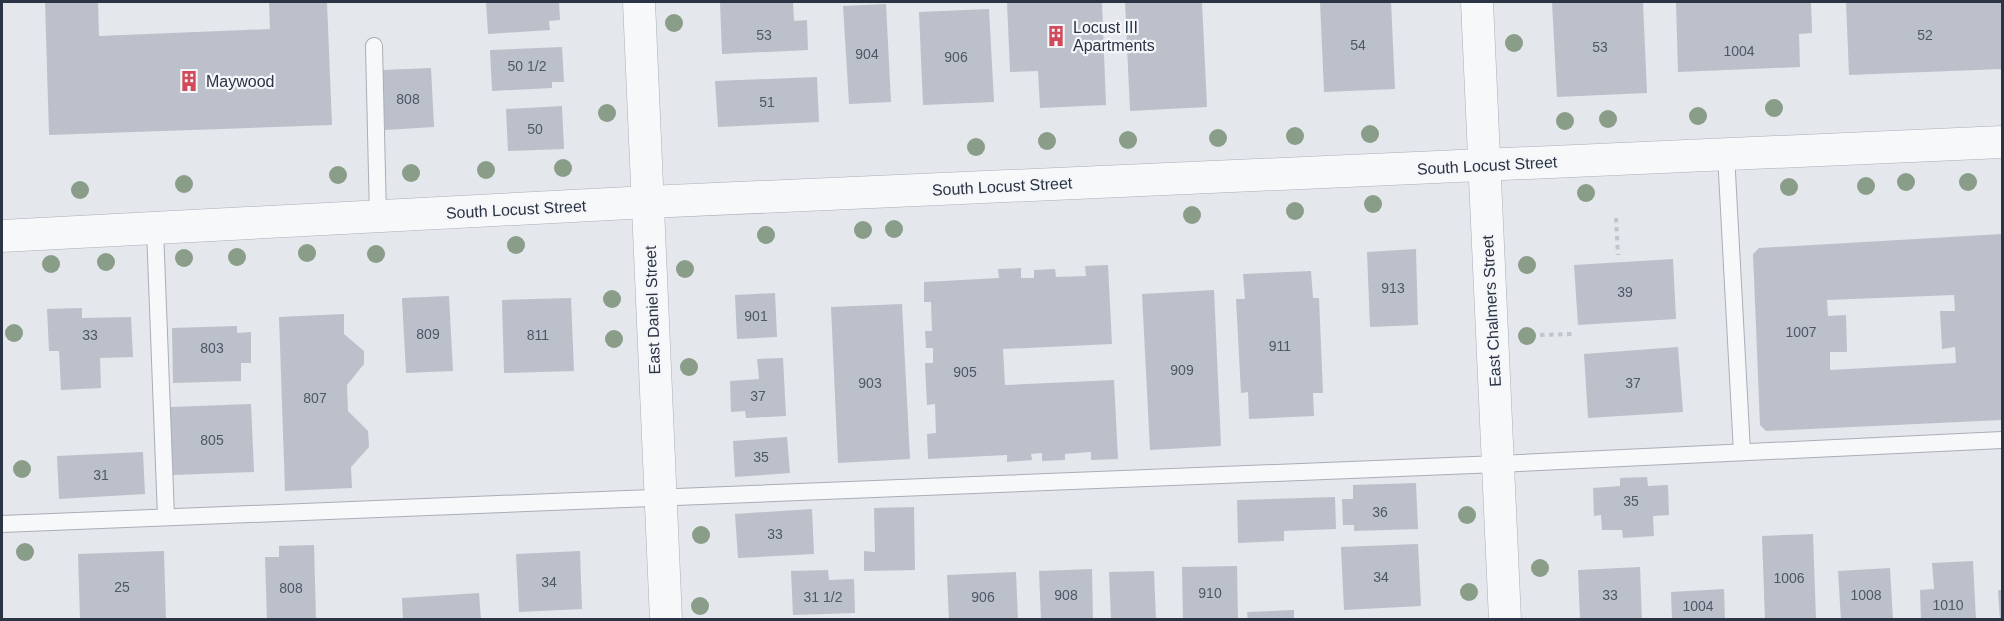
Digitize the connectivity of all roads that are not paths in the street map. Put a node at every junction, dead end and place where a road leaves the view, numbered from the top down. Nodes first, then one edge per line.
1 (639, 2) edge
2 (1477, 2) edge
3 (374, 46) dead end
4 (2002, 142) edge
5 (1726, 154) junction
6 (1484, 165) junction
7 (648, 202) junction
8 (378, 217) junction
9 (155, 229) junction
10 (2, 236) edge
11 (2002, 440) edge
12 (1742, 452) junction
13 (1498, 464) junction
14 (660, 497) junction
15 (166, 517) junction
16 (2, 524) edge
17 (666, 620) edge
18 (1505, 620) edge

1 - 7 street, East Daniel Street
2 - 6 street, East Chalmers Street
3 - 8 lane
4 - 5 street, South Locust Street
5 - 6 street, South Locust Street
5 - 12 lane
6 - 7 street, South Locust Street
6 - 13 street, East Chalmers Street
7 - 8 street, South Locust Street
7 - 14 street, East Daniel Street
8 - 9 street, South Locust Street
9 - 10 street, South Locust Street
9 - 15 lane
11 - 12 lane
12 - 13 lane
13 - 14 lane
13 - 18 street, East Chalmers Street
14 - 15 lane
14 - 17 street, East Daniel Street
15 - 16 lane

